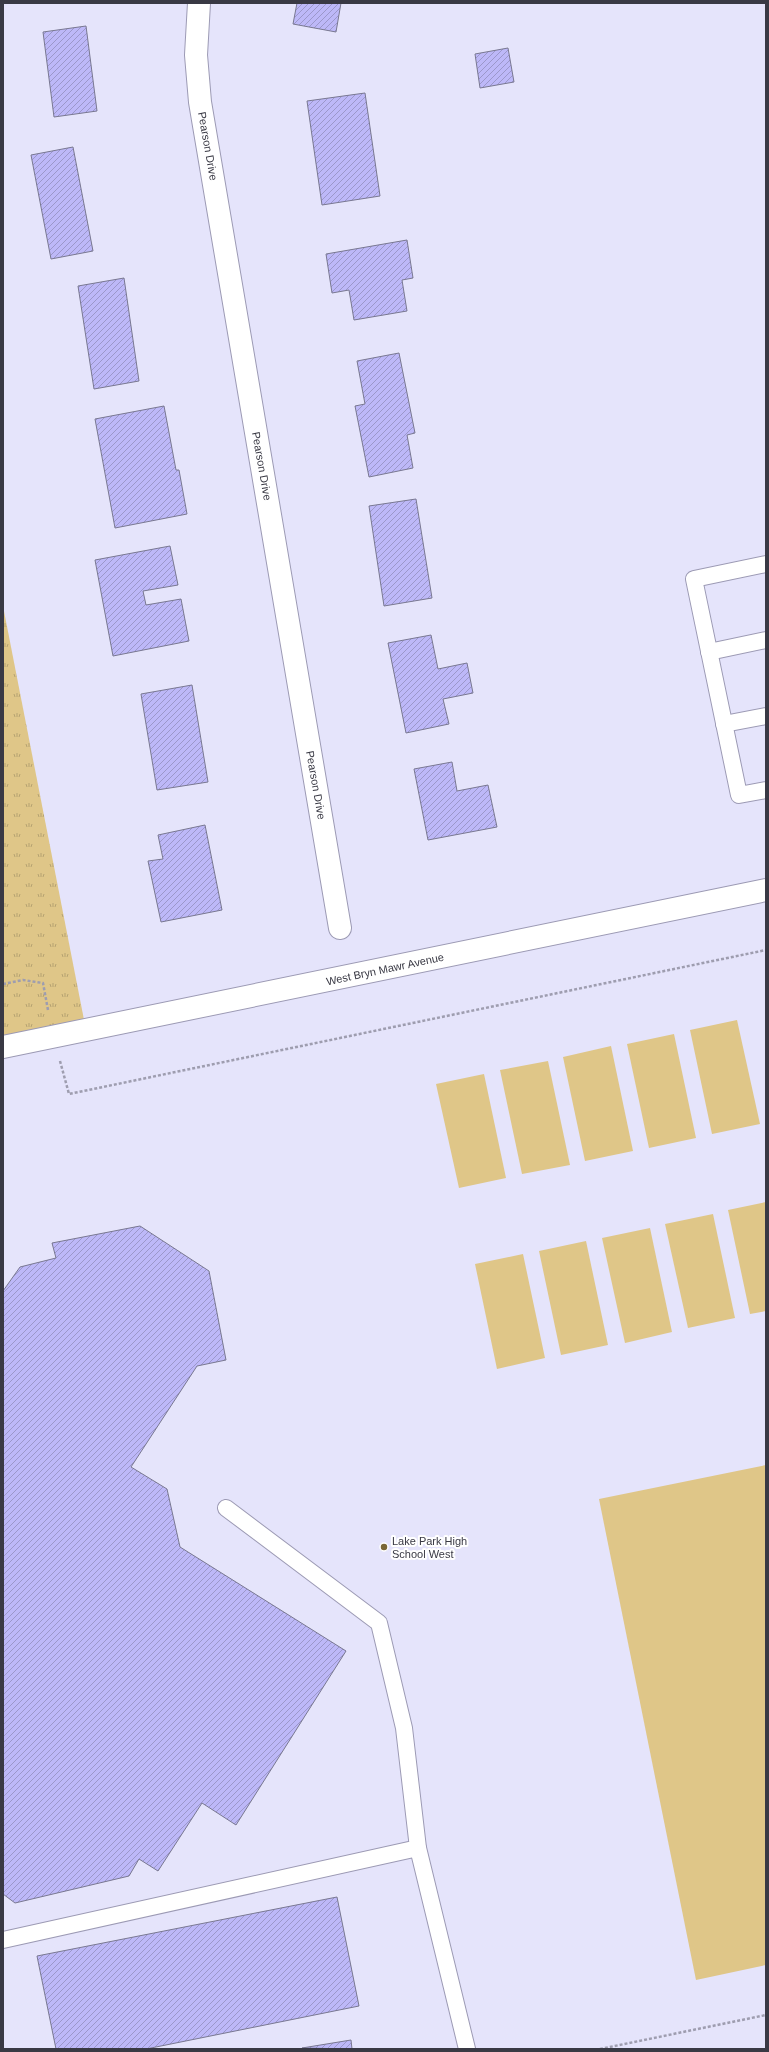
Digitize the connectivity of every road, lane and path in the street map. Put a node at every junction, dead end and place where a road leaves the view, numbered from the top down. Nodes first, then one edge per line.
1 (199, 3) edge
2 (766, 564) edge
3 (766, 640) edge
4 (709, 652) junction
5 (766, 716) edge
6 (724, 724) junction
7 (766, 790) edge
8 (766, 890) edge
9 (340, 928) dead end
10 (766, 950) edge
11 (43, 983) dead end
12 (3, 984) edge
13 (3, 1047) edge
14 (69, 1094) dead end
15 (226, 1508) dead end
16 (418, 1848) junction
17 (3, 1940) edge
18 (766, 2015) edge
19 (467, 2049) edge
20 (600, 2049) edge

1 - 9 street, Pearson Drive
2 - 4 lane
3 - 4 lane
4 - 6 lane
5 - 6 lane
6 - 7 lane
8 - 13 street, West Bryn Mawr Avenue
10 - 14 path
11 - 12 path
15 - 16 lane
16 - 17 lane
16 - 19 lane
18 - 20 path

